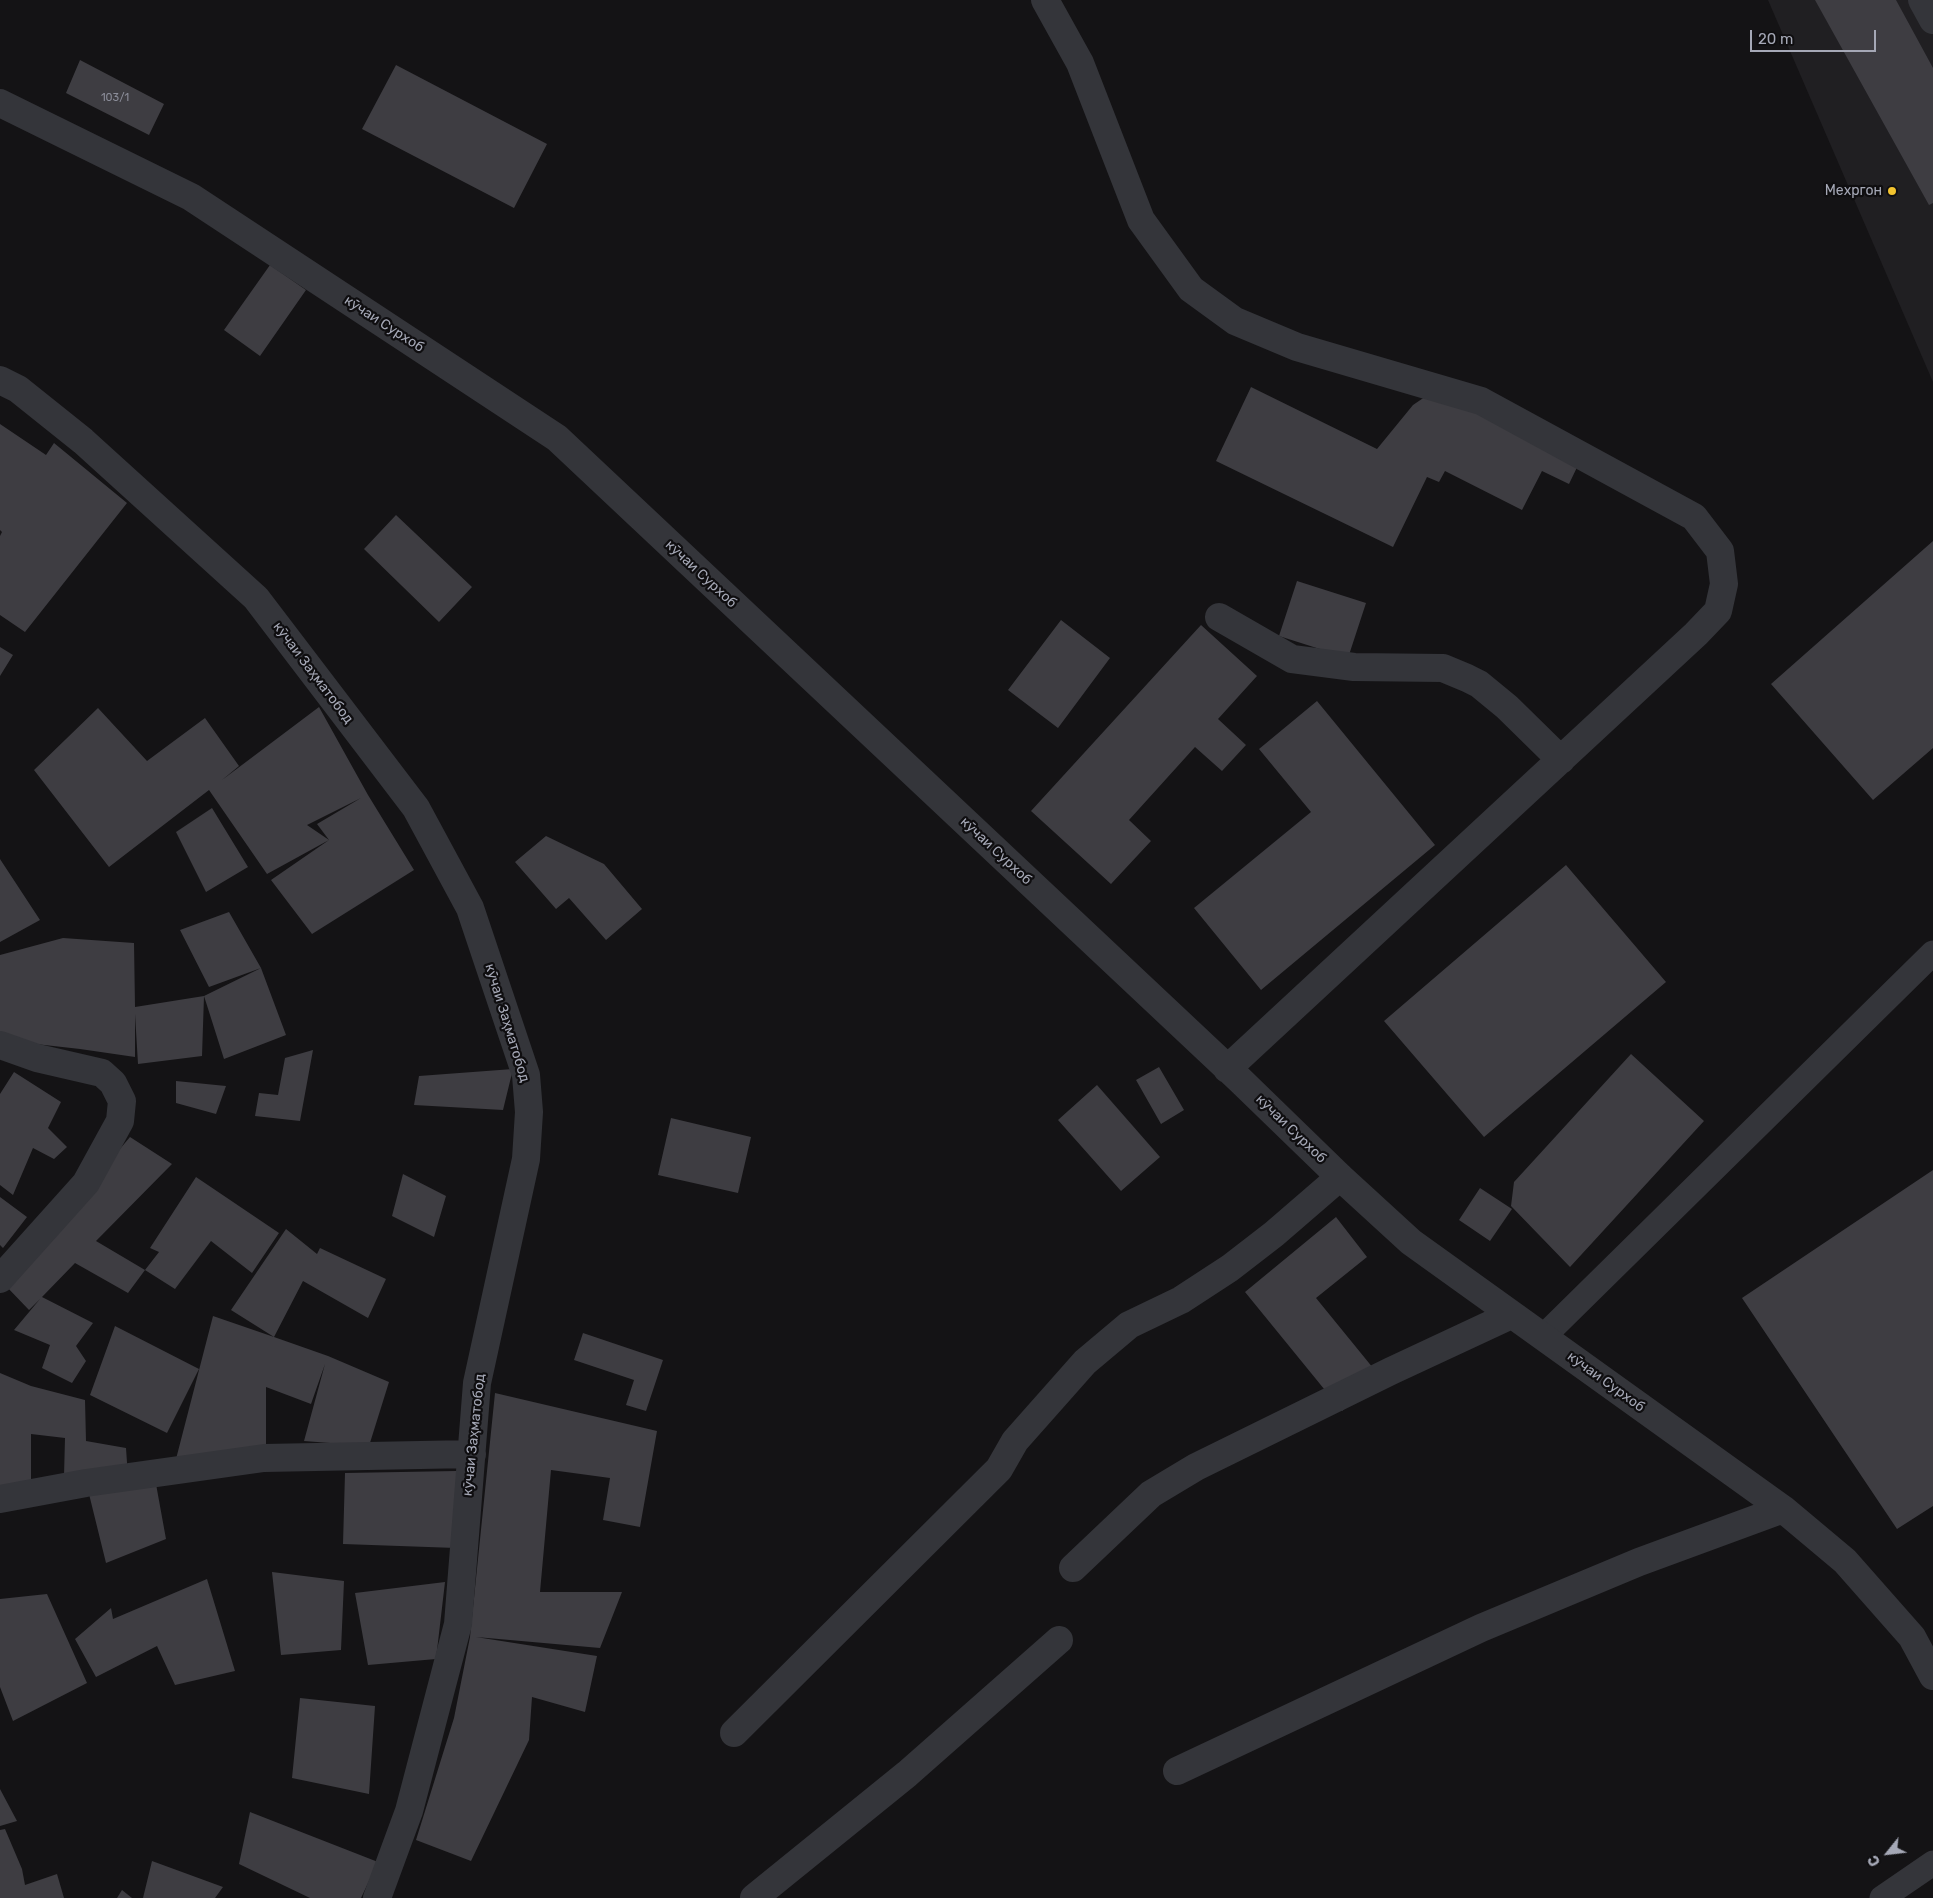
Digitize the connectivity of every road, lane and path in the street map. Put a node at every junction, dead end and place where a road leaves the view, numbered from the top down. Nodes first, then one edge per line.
1 (1045, 0) edge
2 (1922, 0) edge
3 (1933, 20) edge
4 (0, 103) edge
5 (0, 380) edge
6 (1219, 617) dead end
7 (1561, 760) junction
8 (1933, 953) edge
9 (0, 1045) edge
10 (1227, 1069) junction
11 (1340, 1177) junction
12 (0, 1279) edge
13 (1511, 1315) junction
14 (1543, 1337) junction
15 (472, 1454) junction
16 (0, 1499) edge
17 (1783, 1509) junction
18 (1074, 1568) dead end
19 (1059, 1640) dead end
20 (1933, 1676) edge
21 (734, 1733) dead end
22 (1177, 1771) dead end
23 (1933, 1863) edge
24 (377, 1898) edge
25 (754, 1898) edge
26 (1882, 1898) edge

1 - 7 street
2 - 3 street
4 - 10 street, кӯчаи Сурхоб
5 - 15 street, кӯчаи Заҳматобод
6 - 7 street
7 - 10 street
8 - 14 lane
9 - 12 street
10 - 11 street, кӯчаи Сурхоб
11 - 13 street, кӯчаи Сурхоб
11 - 21 street
13 - 14 street, кӯчаи Сурхоб
13 - 18 street
14 - 17 street, кӯчаи Сурхоб
15 - 16 street
15 - 24 street, кӯчаи Заҳматобод
17 - 20 street, кӯчаи Сурхоб
17 - 22 street
19 - 25 street
23 - 26 lane

